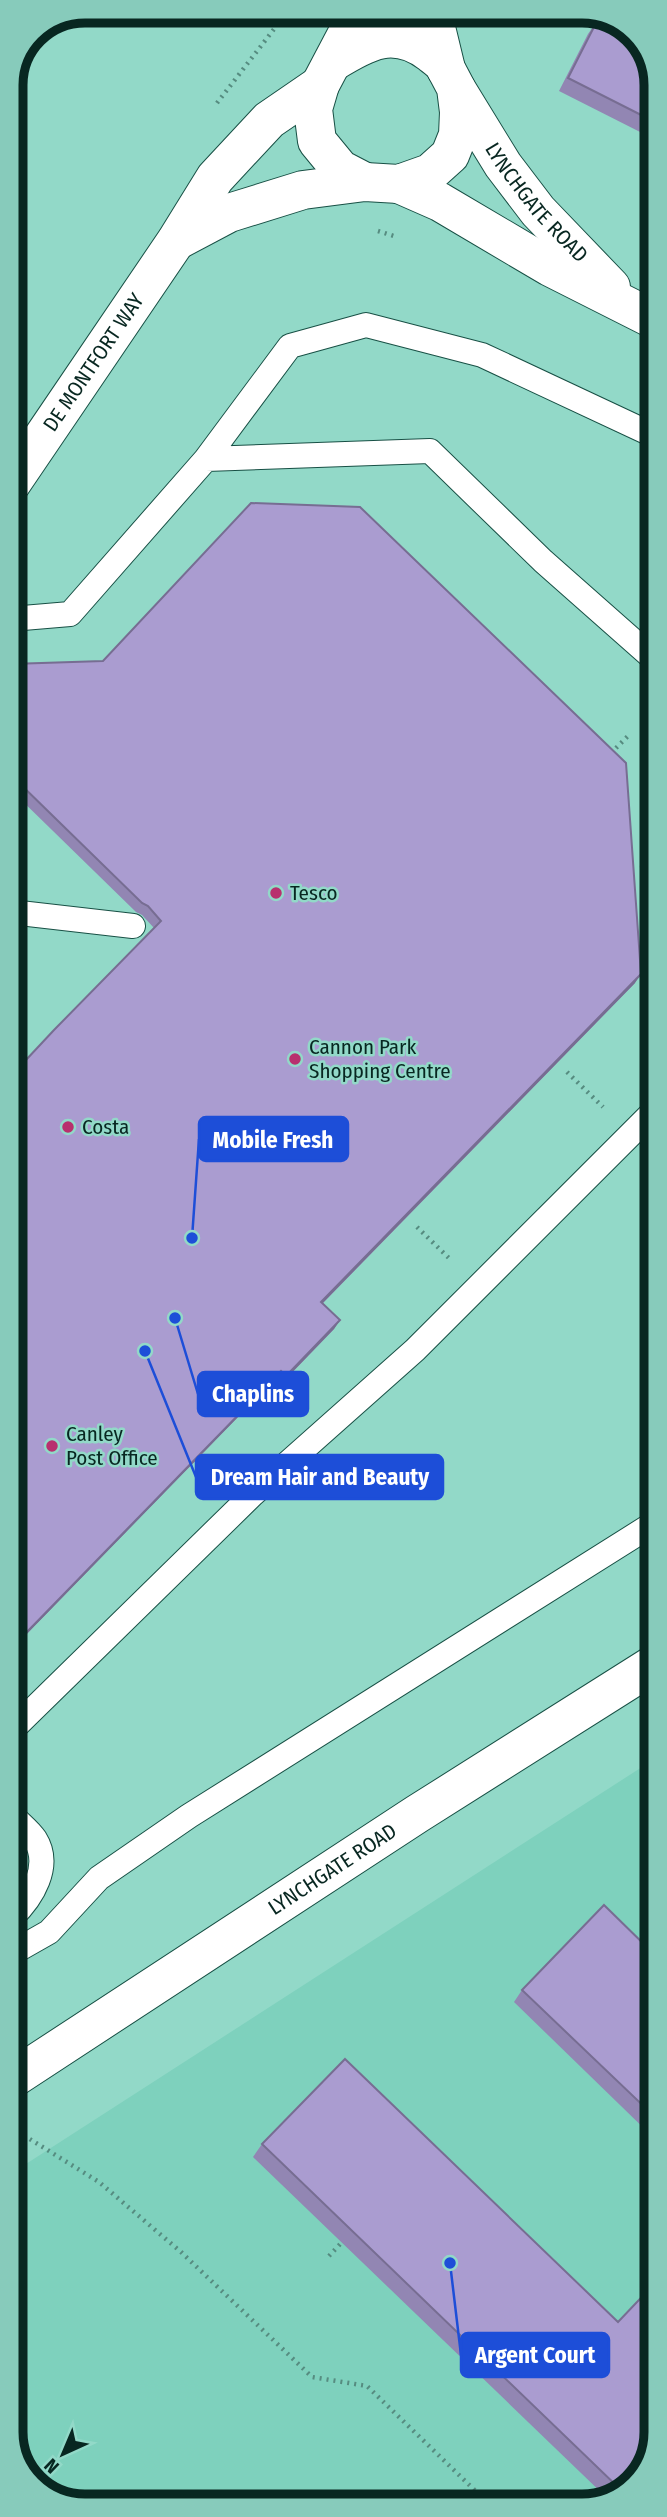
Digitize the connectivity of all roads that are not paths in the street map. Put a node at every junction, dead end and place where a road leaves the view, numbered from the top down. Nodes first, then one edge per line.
1 (353, 23) edge
2 (435, 23) edge
3 (326, 74) junction
4 (451, 78) junction
5 (382, 183) junction
6 (176, 241) junction
7 (642, 313) edge
8 (644, 431) edge
9 (206, 460) junction
10 (23, 466) edge
11 (23, 618) edge
12 (644, 650) edge
13 (23, 913) edge
14 (132, 926) dead end
15 (644, 1121) edge
16 (644, 1530) edge
17 (644, 1671) edge
18 (23, 1719) edge
19 (23, 1827) edge
20 (23, 1906) edge
21 (23, 1947) edge
22 (23, 2072) edge

1 - 3 street, DE MONTFORT WAY
2 - 4 street, DE MONTFORT WAY
3 - 4 street, DE MONTFORT WAY
3 - 5 street, DE MONTFORT WAY
3 - 6 street, DE MONTFORT WAY
4 - 5 street, DE MONTFORT WAY
4 - 7 street, LYNCHGATE ROAD
5 - 6 street, DE MONTFORT WAY
5 - 7 street, LYNCHGATE ROAD
6 - 10 street, DE MONTFORT WAY
8 - 9 lane
9 - 11 lane
9 - 12 lane
13 - 14 lane
15 - 18 lane
16 - 21 lane
17 - 22 street, LYNCHGATE ROAD
19 - 20 lane

